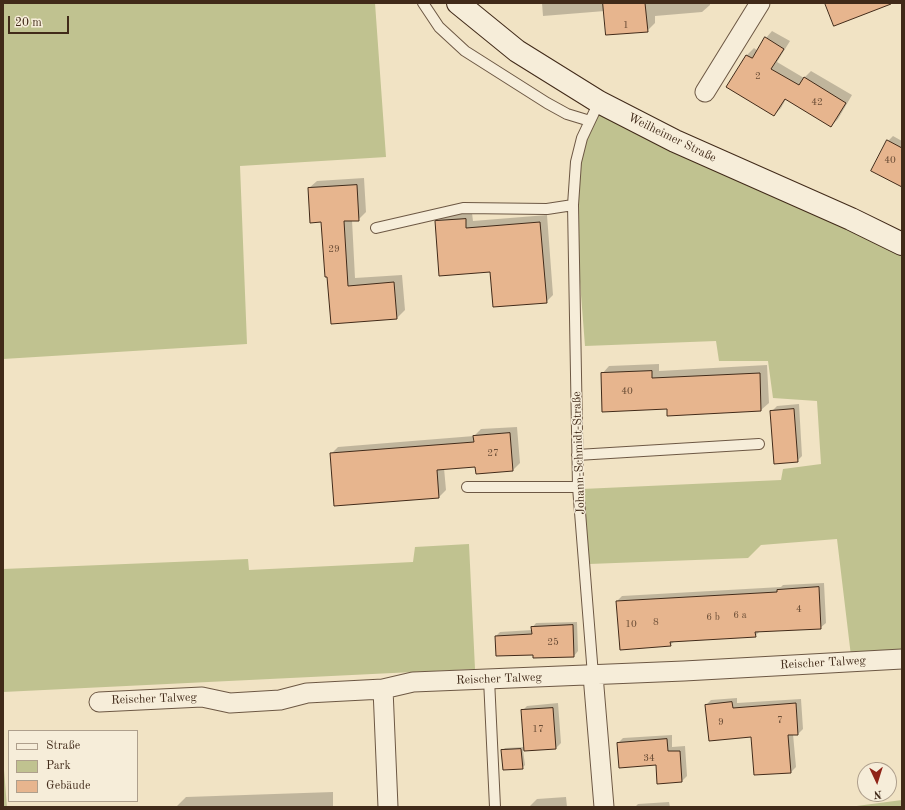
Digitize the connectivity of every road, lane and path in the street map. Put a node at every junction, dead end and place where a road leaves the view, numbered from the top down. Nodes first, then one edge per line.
1 (423, 3) edge
2 (458, 3) edge
3 (760, 3) edge
4 (705, 92) dead end
5 (594, 111) junction
6 (573, 205) junction
7 (376, 228) dead end
8 (902, 244) edge
9 (760, 444) dead end
10 (577, 455) junction
11 (467, 487) dead end
12 (578, 487) junction
13 (902, 659) edge
14 (593, 675) junction
15 (489, 679) junction
16 (383, 689) junction
17 (99, 702) dead end
18 (388, 807) edge
19 (495, 807) edge
20 (604, 807) edge

1 - 5 lane
2 - 5 street, Weilheimer Straße
3 - 4 street
5 - 6 lane, Johann-Schmidt-Straße
5 - 8 street, Weilheimer Straße
6 - 7 lane
6 - 10 lane, Johann-Schmidt-Straße
9 - 10 lane
10 - 12 lane, Johann-Schmidt-Straße
11 - 12 lane
12 - 14 lane, Johann-Schmidt-Straße
13 - 14 street, Reischer Talweg
14 - 15 street, Reischer Talweg
14 - 20 street, Johann-Schmidt-Straße
15 - 16 street, Reischer Talweg
15 - 19 lane
16 - 17 street, Reischer Talweg
16 - 18 street

